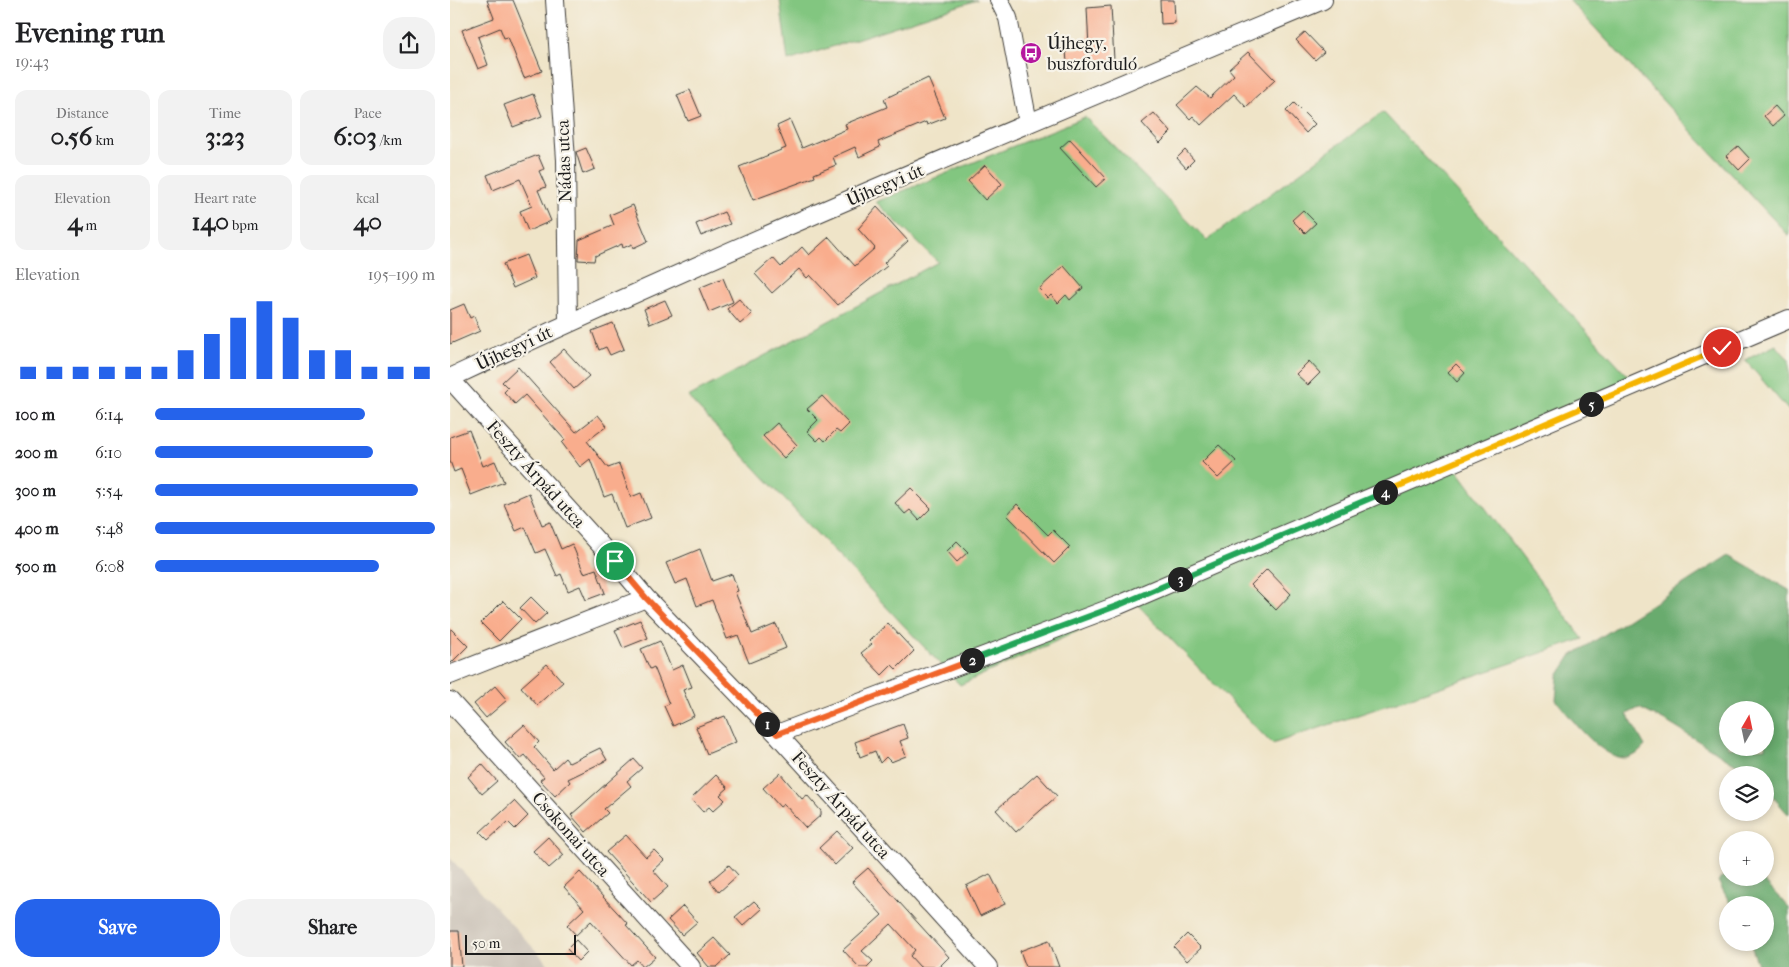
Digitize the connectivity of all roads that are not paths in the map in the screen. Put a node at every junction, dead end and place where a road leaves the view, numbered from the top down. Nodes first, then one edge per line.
1 (555, 0) edge
2 (999, 0) edge
3 (1322, 0) edge
4 (1028, 123) junction
5 (1789, 319) edge
6 (568, 323) junction
7 (450, 379) edge
8 (646, 598) junction
9 (450, 675) edge
10 (450, 701) edge
11 (777, 734) junction
12 (692, 967) edge
13 (988, 967) edge

1 - 6 street, Nádas utca
2 - 4 street
3 - 4 street, Újhegyi út
4 - 6 street, Újhegyi út
5 - 11 street
6 - 7 street, Újhegyi út
7 - 8 street, Feszty Árpád utca
8 - 9 street
8 - 11 street, Feszty Árpád utca
10 - 12 street, Csokonai utca
11 - 13 street, Feszty Árpád utca

